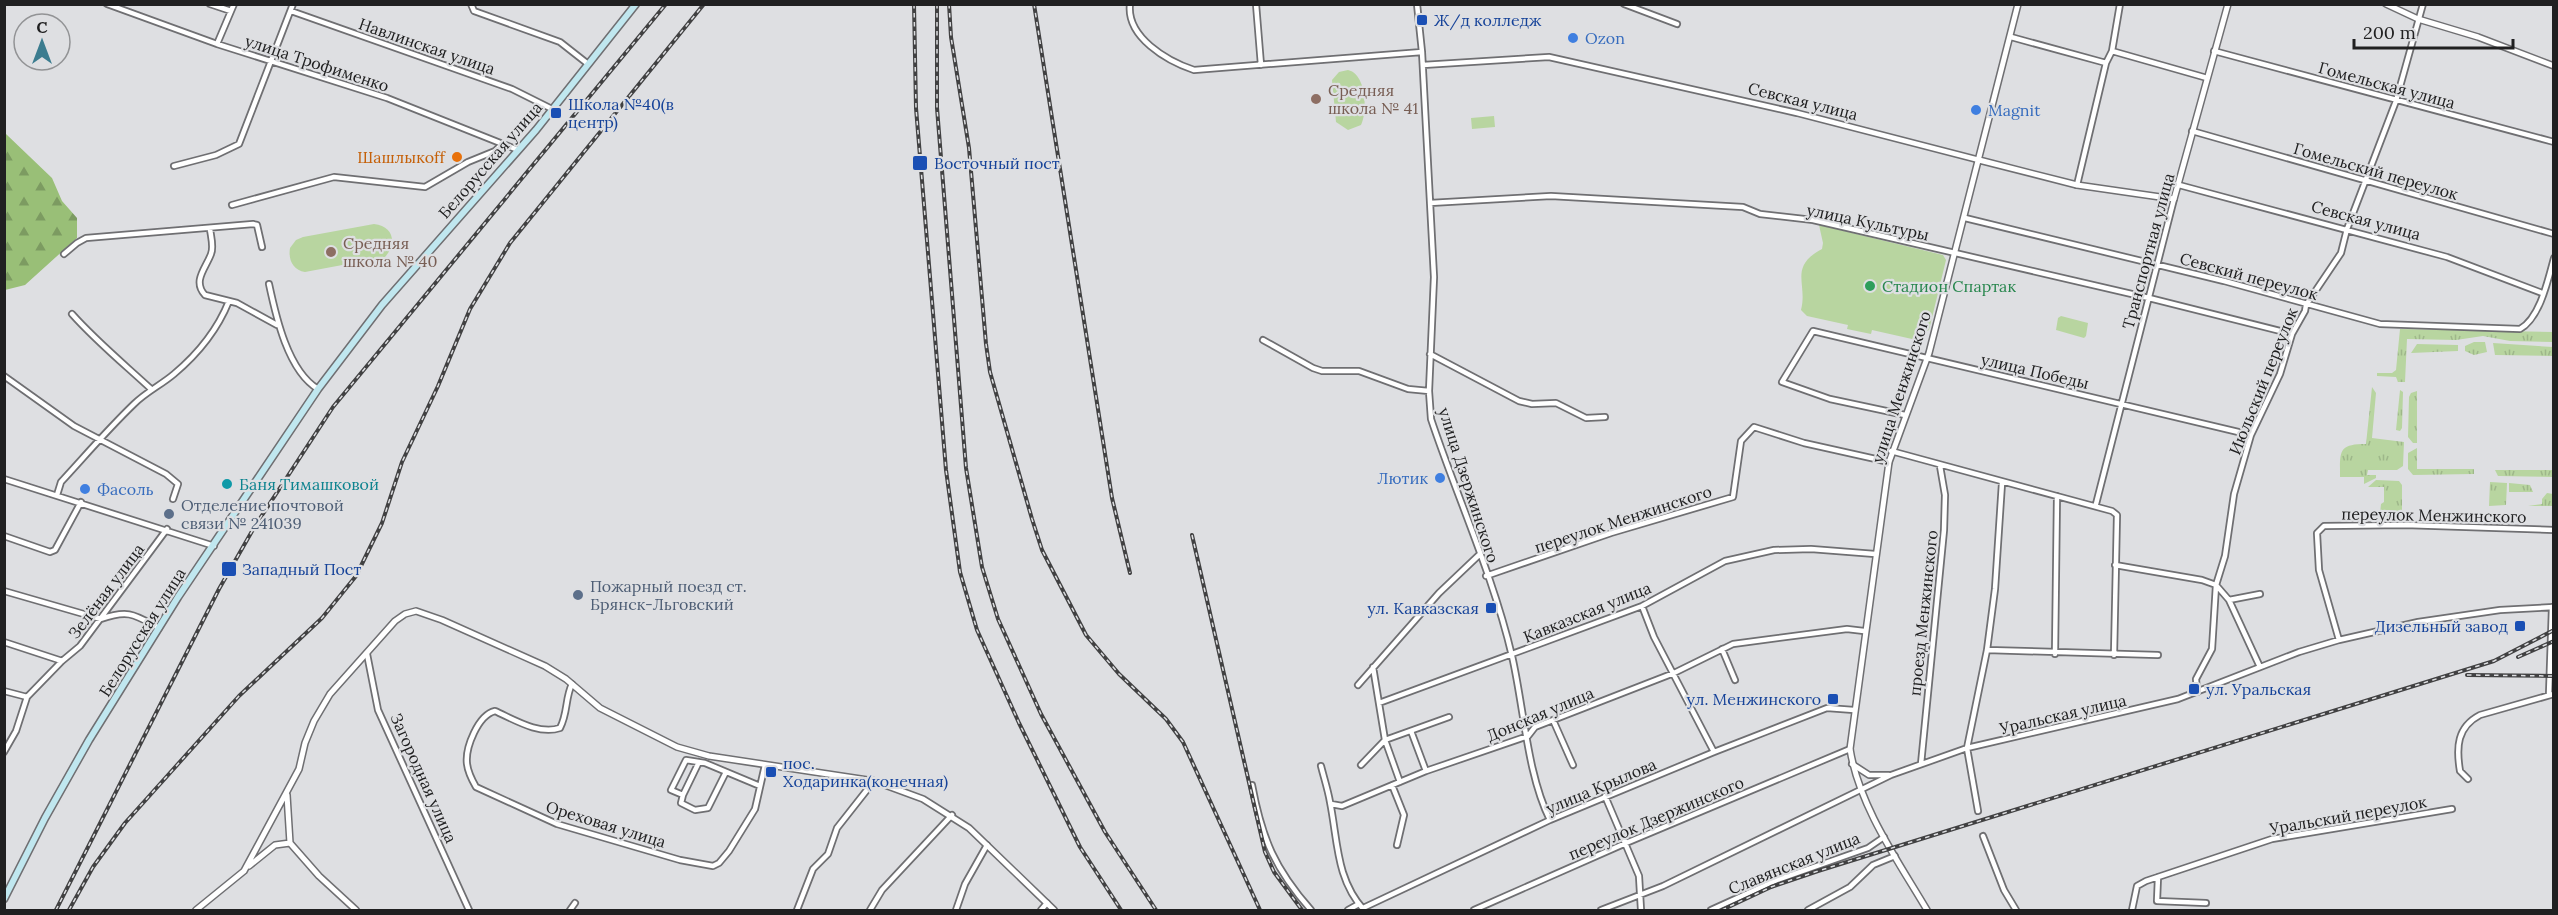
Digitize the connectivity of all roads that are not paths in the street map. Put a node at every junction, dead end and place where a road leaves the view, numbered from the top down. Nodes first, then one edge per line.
1 (107, 4) edge
2 (210, 4) edge
3 (234, 4) edge
4 (293, 4) edge
5 (471, 4) edge
6 (636, 4) edge
7 (1130, 4) edge
8 (1256, 4) edge
9 (1417, 4) edge
10 (1624, 4) edge
11 (2019, 4) edge
12 (2120, 4) edge
13 (2228, 4) edge
14 (2386, 4) edge
15 (2423, 4) edge
16 (231, 11) junction
17 (291, 11) junction
18 (2418, 19) junction
19 (1677, 24) dead end
20 (2011, 37) junction
21 (217, 44) junction
22 (2112, 51) junction
23 (2214, 51) junction
24 (1422, 52) junction
25 (272, 61) junction
26 (2106, 63) junction
27 (588, 64) junction
28 (1261, 65) junction
29 (1423, 65) junction
30 (2553, 66) edge
31 (2206, 78) junction
32 (2396, 101) junction
33 (552, 108) junction
34 (2192, 131) junction
35 (2553, 142) edge
36 (502, 144) junction
37 (518, 150) junction
38 (1979, 160) junction
39 (174, 166) dead end
40 (2366, 182) junction
41 (2179, 184) junction
42 (2077, 185) junction
43 (2174, 199) junction
44 (1430, 203) junction
45 (232, 205) dead end
46 (1965, 218) junction
47 (210, 229) junction
48 (2347, 229) junction
49 (2553, 234) edge
50 (262, 247) dead end
51 (1956, 253) junction
52 (64, 254) dead end
53 (2553, 258) edge
54 (2158, 264) junction
55 (269, 284) dead end
56 (2543, 291) junction
57 (2553, 292) edge
58 (2149, 298) junction
59 (230, 301) junction
60 (2306, 305) junction
61 (72, 314) dead end
62 (277, 325) junction
63 (2292, 334) junction
64 (1263, 340) dead end
65 (1430, 354) junction
66 (1928, 358) junction
67 (4, 376) edge
68 (151, 389) junction
69 (318, 389) junction
70 (1429, 391) junction
71 (2122, 404) junction
72 (1905, 415) junction
73 (1605, 417) dead end
74 (2251, 435) junction
75 (99, 441) junction
76 (1891, 451) junction
77 (1889, 462) junction
78 (1940, 466) junction
79 (4, 479) edge
80 (2002, 483) junction
81 (57, 495) junction
82 (2057, 496) junction
83 (173, 499) dead end
84 (81, 502) junction
85 (2096, 504) junction
86 (167, 529) junction
87 (2553, 530) edge
88 (4, 536) edge
89 (213, 546) junction
90 (1875, 554) junction
91 (1479, 555) junction
92 (2115, 565) junction
93 (1486, 576) junction
94 (2216, 585) junction
95 (4, 591) edge
96 (2260, 594) dead end
97 (2229, 600) junction
98 (1642, 606) junction
99 (2553, 607) edge
100 (101, 618) junction
101 (159, 628) junction
102 (1864, 631) junction
103 (2339, 640) junction
104 (4, 642) edge
105 (1722, 649) junction
106 (1987, 650) junction
107 (367, 654) junction
108 (1512, 654) junction
109 (2055, 654) junction
110 (2114, 655) junction
111 (2158, 655) dead end
112 (62, 661) junction
113 (1373, 667) junction
114 (2260, 667) junction
115 (1674, 673) junction
116 (1735, 680) dead end
117 (572, 684) junction
118 (1358, 685) dead end
119 (4, 691) edge
120 (2197, 692) junction
121 (2551, 694) edge
122 (27, 697) junction
123 (1379, 703) junction
124 (1854, 710) junction
125 (1449, 717) dead end
126 (1553, 720) junction
127 (1411, 731) junction
128 (1528, 736) junction
129 (1385, 740) junction
130 (1967, 748) junction
131 (1850, 749) junction
132 (4, 752) edge
133 (1714, 752) junction
134 (699, 762) junction
135 (1852, 764) junction
136 (1921, 764) junction
137 (765, 765) junction
138 (1360, 765) dead end
139 (1573, 765) dead end
140 (1321, 766) dead end
141 (1426, 771) junction
142 (726, 772) junction
143 (1891, 775) junction
144 (2468, 779) dead end
145 (874, 781) junction
146 (1400, 782) junction
147 (1252, 785) dead end
148 (1392, 785) junction
149 (760, 786) junction
150 (1861, 789) junction
151 (286, 794) junction
152 (683, 795) junction
153 (1605, 796) junction
154 (1331, 804) junction
155 (2452, 808) dead end
156 (1978, 811) dead end
157 (952, 815) junction
158 (1550, 820) junction
159 (1983, 836) dead end
160 (1884, 837) junction
161 (290, 843) junction
162 (1626, 843) junction
163 (987, 845) junction
164 (1397, 845) dead end
165 (1895, 856) junction
166 (244, 871) junction
167 (2158, 877) junction
168 (1642, 893) junction
169 (4, 899) edge
170 (575, 903) dead end
171 (1047, 903) junction
172 (2206, 903) dead end
173 (1357, 905) junction
174 (1364, 909) edge
175 (1924, 909) edge
176 (196, 910) edge
177 (356, 910) edge
178 (469, 910) edge
179 (570, 910) edge
180 (797, 910) edge
181 (870, 910) edge
182 (956, 910) edge
183 (1041, 910) edge
184 (1054, 910) edge
185 (1311, 910) edge
186 (1348, 910) edge
187 (1474, 910) edge
188 (1601, 910) edge
189 (1641, 910) edge
190 (1712, 910) edge
191 (1808, 910) edge
192 (2016, 910) edge
193 (2132, 910) edge

1 - 21 street, улица Трофименко
2 - 16 street
3 - 16 street
4 - 17 street
5 - 27 street
6 - 27 main road, Белорусская улица
7 - 28 street
8 - 28 street
9 - 24 street, улица Дзержинского
10 - 19 street
11 - 20 street, улица Менжинского
12 - 22 street
13 - 23 street, Транспортная улица
14 - 18 street
15 - 18 street, Июльский переулок
16 - 21 street
17 - 25 street
17 - 33 street, Навлинская улица
18 - 30 street
18 - 32 street, Июльский переулок
20 - 26 street
20 - 38 street, улица Менжинского
21 - 25 street, улица Трофименко
22 - 26 street
22 - 31 street
23 - 31 street, Транспортная улица
23 - 32 street, Гомельская улица
24 - 28 street
24 - 29 street, улица Дзержинского
25 - 36 street, улица Трофименко
25 - 39 street
26 - 42 street
27 - 33 main road, Белорусская улица
29 - 38 street, Севская улица
29 - 44 street, улица Дзержинского
31 - 34 street, Транспортная улица
32 - 35 street, Гомельская улица
32 - 40 street, Июльский переулок
33 - 37 main road, Белорусская улица
34 - 40 street, Гомельский переулок
34 - 41 street, Транспортная улица
36 - 37 street, улица Трофименко
36 - 45 street
37 - 69 main road, Белорусская улица
38 - 42 street, Севская улица
38 - 46 street, улица Менжинского
40 - 48 street, Июльский переулок
40 - 49 street, Гомельский переулок
41 - 43 street, Транспортная улица
41 - 48 street, Севская улица
42 - 43 street, Севская улица
43 - 54 street, Транспортная улица
44 - 51 street, улица Культуры
44 - 65 street, улица Дзержинского
46 - 51 street, улица Менжинского
46 - 54 street, Севский переулок
47 - 50 street
47 - 52 street
47 - 59 street
48 - 56 street, Севская улица
48 - 60 street, Июльский переулок
51 - 58 street, улица Культуры
51 - 66 street, улица Менжинского
53 - 56 street
54 - 58 street, Транспортная улица
54 - 60 street, Севский переулок
55 - 62 street
56 - 57 street, Севская улица
56 - 60 street, Севский переулок
58 - 63 street, улица Культуры
58 - 71 street, Транспортная улица
59 - 62 street
59 - 68 street
60 - 63 street, Июльский переулок
61 - 68 street
62 - 69 street
63 - 74 street, Июльский переулок
64 - 70 street
65 - 70 street, улица Дзержинского
65 - 73 street
66 - 71 street, улица Победы
66 - 72 street, улица Менжинского
66 - 72 street, улица Победы
67 - 75 street
68 - 75 street
69 - 89 main road, Белорусская улица
70 - 91 street, улица Дзержинского
71 - 74 street, улица Победы
71 - 85 street, Транспортная улица
72 - 76 street, улица Менжинского
74 - 94 street, Июльский переулок
75 - 81 street
75 - 83 street
76 - 77 street, улица Менжинского
76 - 78 street
77 - 90 street, улица Менжинского
77 - 93 street, переулок Менжинского
78 - 80 street
78 - 136 street, проезд Менжинского
79 - 81 street
80 - 82 street
80 - 106 street
81 - 84 street
82 - 85 street
82 - 109 street
84 - 86 street
84 - 88 street
85 - 92 street
86 - 89 street
86 - 100 street, Зелёная улица
87 - 103 street, переулок Менжинского
89 - 101 main road, Белорусская улица
90 - 98 street, Кавказская улица
90 - 102 street, улица Менжинского
91 - 93 street, улица Дзержинского
91 - 113 street
92 - 94 street
92 - 110 street
93 - 108 street, улица Дзержинского
94 - 97 street
94 - 120 street, Июльский переулок
95 - 100 street
96 - 97 street
97 - 114 street
98 - 108 street, Кавказская улица
98 - 115 street
99 - 103 street, Уральская улица
99 - 121 street, Уральская улица
100 - 101 street
100 - 112 street, Зелёная улица
101 - 169 main road, Белорусская улица
102 - 105 street, Донская улица
102 - 124 street, улица Менжинского
103 - 114 street, Уральская улица
104 - 112 street
105 - 115 street, Донская улица
105 - 116 street
106 - 109 street
106 - 130 street
107 - 117 street
107 - 151 street
107 - 178 street, Загородная улица
108 - 123 street, Кавказская улица
108 - 128 street, улица Дзержинского
109 - 110 street
110 - 111 street
112 - 122 street, Зелёная улица
113 - 118 street
113 - 123 street
114 - 120 street, Уральская улица
115 - 126 street, Донская улица
115 - 133 street
117 - 137 street
117 - 149 street, Ореховая улица
119 - 122 street
120 - 130 street, Уральская улица
121 - 144 street, Уральская улица
122 - 132 street, Зелёная улица
123 - 129 street
124 - 131 street, улица Менжинского
124 - 133 street, улица Крылова
125 - 127 street
126 - 128 street, Донская улица
126 - 139 street
127 - 129 street
127 - 141 street
128 - 141 street, Донская улица
128 - 158 street, улица Дзержинского
129 - 138 street
129 - 146 street
130 - 136 street, Уральская улица
130 - 156 street
131 - 135 street, улица Менжинского
131 - 162 street, переулок Дзержинского
133 - 153 street, улица Крылова
134 - 142 street
134 - 152 street
134 - 152 street
135 - 143 street
135 - 150 street, улица Менжинского
136 - 143 street, Уральская улица
137 - 145 street
137 - 149 street, Ореховая улица
140 - 154 street
141 - 146 street, Донская улица
142 - 149 street
142 - 152 street
143 - 150 street, Уральская улица
145 - 157 street
145 - 180 street
146 - 148 street, Донская улица
147 - 185 street
148 - 154 street, Донская улица
148 - 164 street
150 - 160 street, улица Менжинского
150 - 168 street, Уральская улица
151 - 161 street
151 - 166 street
153 - 158 street, улица Крылова
153 - 162 street
154 - 173 street
155 - 167 street, Уральский переулок
157 - 163 street
157 - 181 street
158 - 174 street, улица Крылова
159 - 192 street
160 - 165 street, улица Менжинского
160 - 190 street, Славянская улица
161 - 166 street
161 - 177 street
162 - 168 street
162 - 187 street, переулок Дзержинского
163 - 171 street
163 - 182 street
165 - 175 street, улица Менжинского
165 - 191 street, Славянская улица
166 - 176 street
167 - 172 street
167 - 193 street, Уральский переулок
168 - 188 street, Уральская улица
168 - 189 street
170 - 179 street
171 - 183 street
171 - 184 street
173 - 174 street
173 - 186 street

